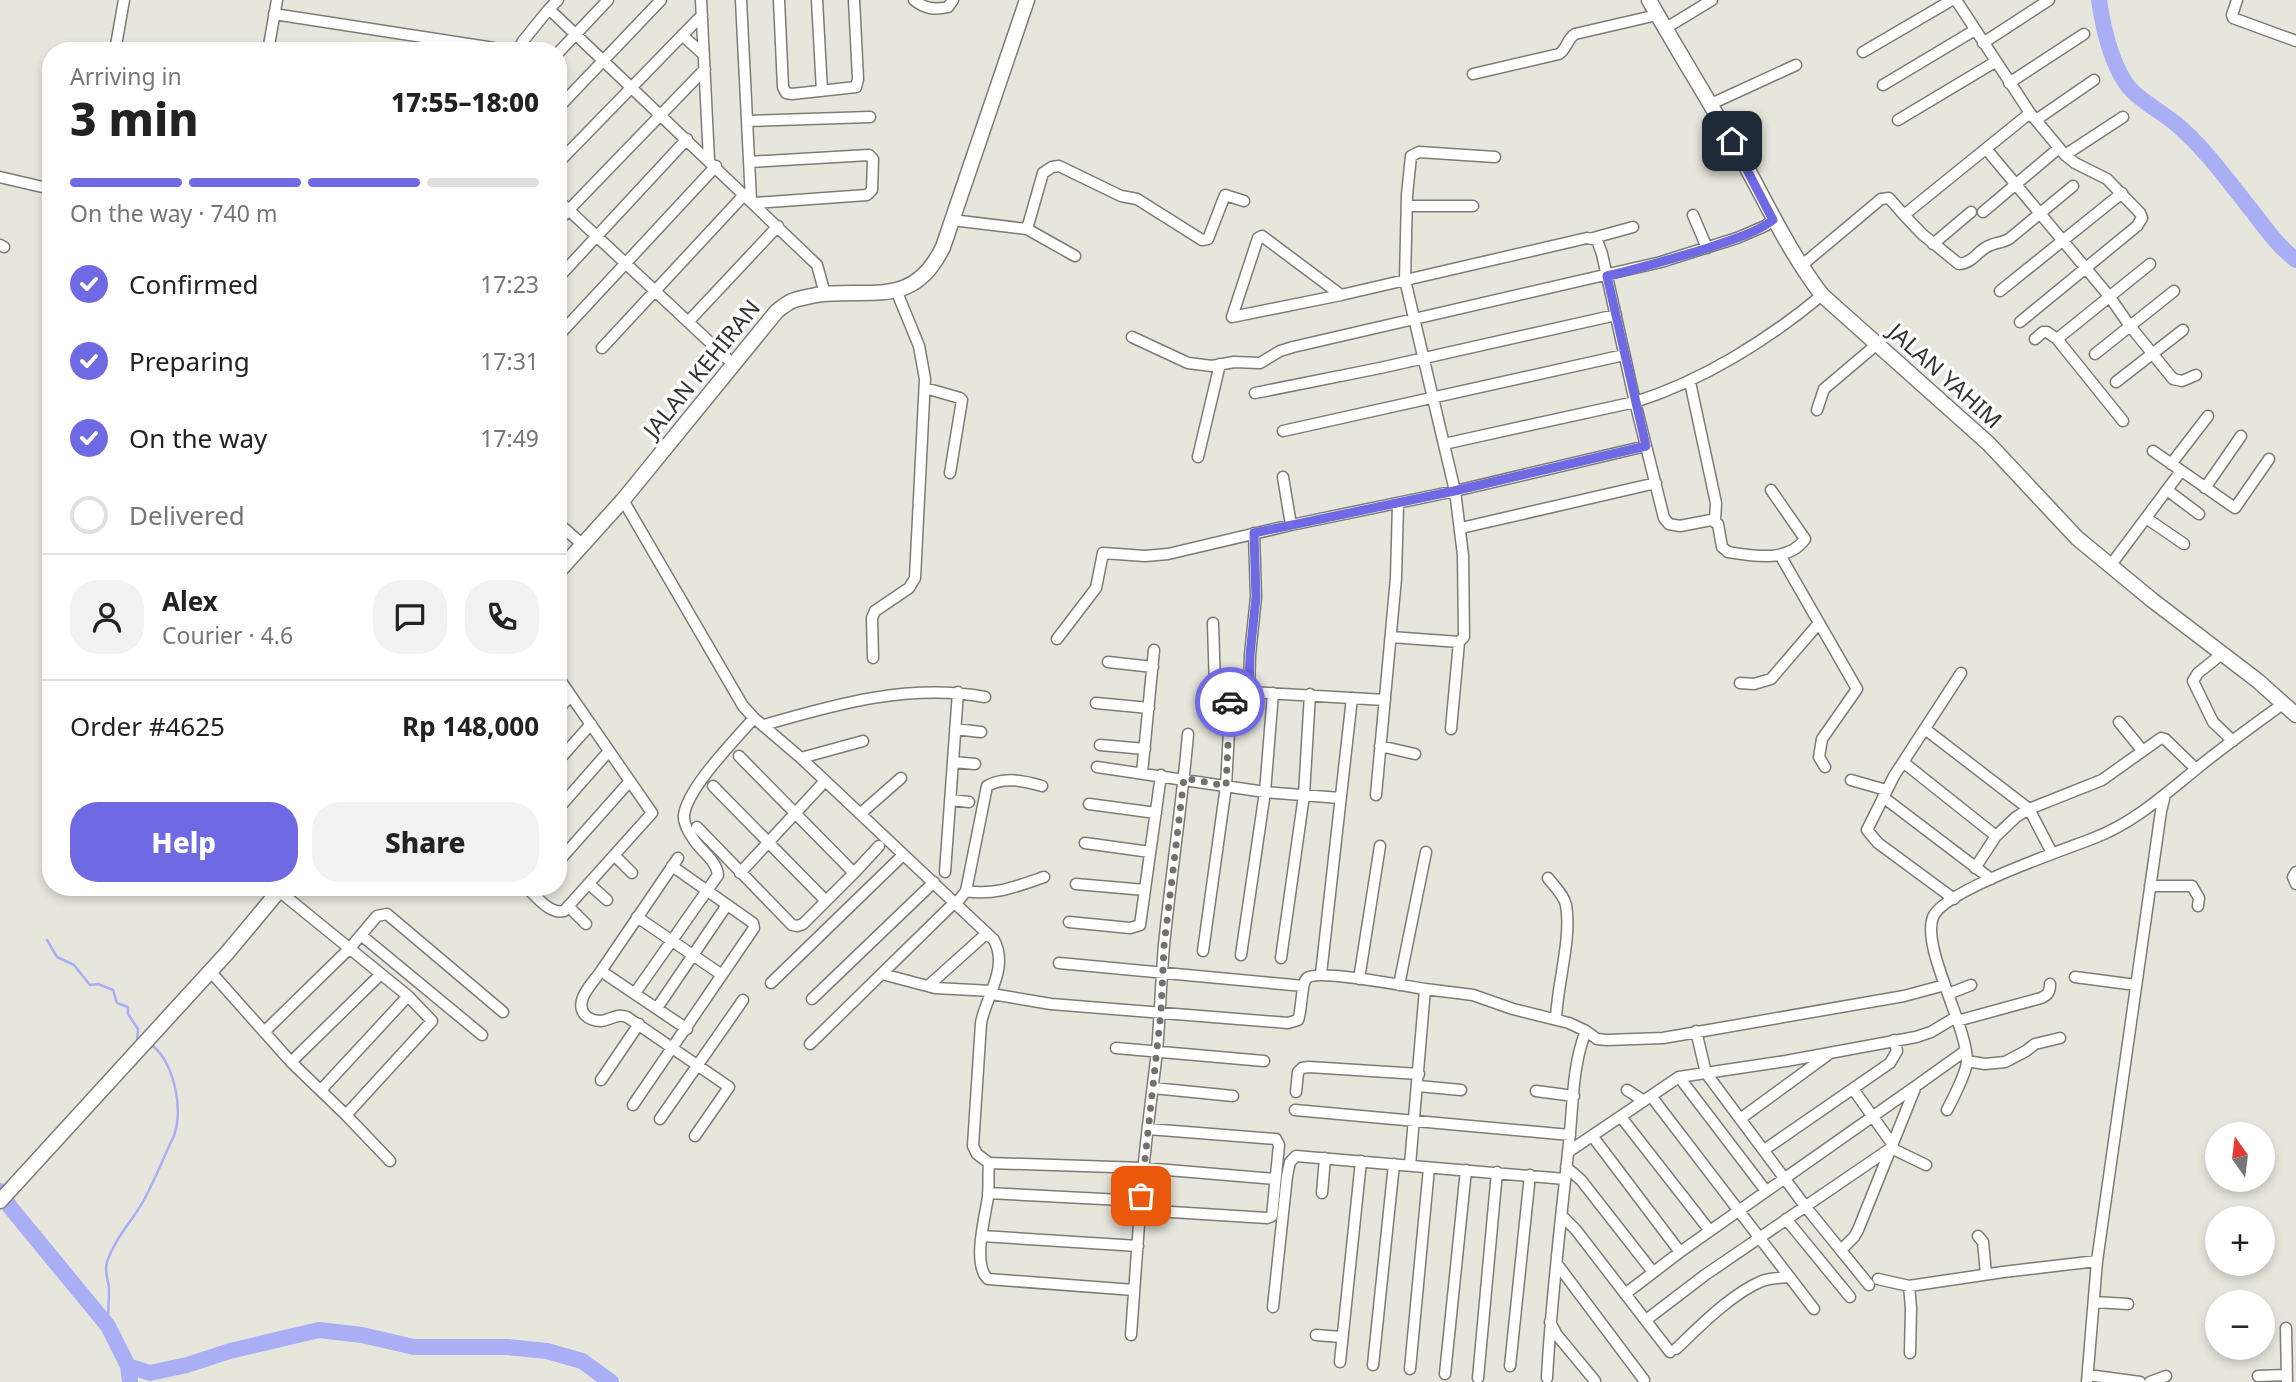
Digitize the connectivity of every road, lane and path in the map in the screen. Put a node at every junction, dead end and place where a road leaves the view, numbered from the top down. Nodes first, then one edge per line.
1 (124, 0) edge
2 (277, 0) edge
3 (558, 0) edge
4 (608, 0) edge
5 (661, 0) edge
6 (741, 0) edge
7 (779, 0) edge
8 (817, 0) edge
9 (854, 0) edge
10 (914, 0) edge
11 (953, 0) edge
12 (1027, 0) edge
13 (1649, 0) edge
14 (1712, 0) edge
15 (2049, 0) edge
16 (2236, 0) edge
17 (701, 1) edge
18 (1958, 1) edge
19 (549, 9) junction
20 (274, 14) junction
21 (702, 15) junction
22 (1657, 15) junction
23 (1666, 29) junction
24 (1975, 30) junction
25 (2084, 34) dead end
26 (576, 35) junction
27 (682, 35) junction
28 (2296, 41) edge
29 (117, 42) edge
30 (269, 42) edge
31 (420, 42) edge
32 (522, 42) edge
33 (1983, 43) junction
34 (567, 44) edge
35 (1863, 52) dead end
36 (704, 55) junction
37 (603, 61) junction
38 (1995, 62) junction
39 (1796, 65) dead end
40 (705, 69) junction
41 (1473, 74) dead end
42 (2094, 80) dead end
43 (2009, 83) junction
44 (1882, 85) dead end
45 (631, 87) junction
46 (822, 91) junction
47 (567, 99) edge
48 (1711, 104) junction
49 (660, 114) junction
50 (2033, 116) junction
51 (870, 117) dead end
52 (2123, 117) dead end
53 (1898, 120) dead end
54 (747, 121) junction
55 (687, 139) junction
56 (1987, 150) junction
57 (2062, 151) junction
58 (567, 154) edge
59 (1495, 157) dead end
60 (749, 162) junction
61 (712, 163) junction
62 (1, 180) edge
63 (2016, 185) junction
64 (2073, 186) dead end
65 (42, 187) edge
66 (2122, 193) junction
67 (750, 199) junction
68 (1244, 201) dead end
69 (1407, 206) junction
70 (1473, 206) dead end
71 (568, 210) joint
72 (1971, 212) dead end
73 (1983, 212) dead end
74 (2039, 214) junction
75 (1693, 215) dead end
76 (1905, 215) junction
77 (952, 220) junction
78 (1773, 220) junction
79 (778, 226) junction
80 (1633, 228) dead end
81 (1027, 229) junction
82 (597, 236) junction
83 (1593, 238) junction
84 (2064, 240) junction
85 (1933, 244) junction
86 (1707, 248) junction
87 (1075, 256) dead end
88 (625, 263) junction
89 (2150, 264) dead end
90 (1801, 266) junction
91 (567, 268) edge
92 (2085, 268) junction
93 (1607, 276) junction
94 (1405, 280) junction
95 (896, 290) junction
96 (655, 291) junction
97 (2000, 291) dead end
98 (2174, 291) dead end
99 (825, 294) junction
100 (1342, 295) junction
101 (1822, 295) junction
102 (2109, 296) junction
103 (1616, 315) junction
104 (1415, 319) junction
105 (688, 322) junction
106 (2020, 322) dead end
107 (2130, 326) junction
108 (567, 327) edge
109 (2183, 330) dead end
110 (1132, 337) dead end
111 (2035, 339) dead end
112 (2056, 339) junction
113 (1876, 345) junction
114 (602, 348) dead end
115 (2095, 354) dead end
116 (2153, 354) junction
117 (1624, 355) junction
118 (1424, 357) junction
119 (733, 364) junction
120 (1220, 364) junction
121 (2196, 375) dead end
122 (1690, 382) junction
123 (2116, 382) dead end
124 (925, 388) junction
125 (1255, 393) dead end
126 (1433, 397) junction
127 (1635, 402) junction
128 (1817, 410) dead end
129 (2208, 416) dead end
130 (2123, 421) dead end
131 (1283, 431) dead end
132 (2241, 436) dead end
133 (1444, 444) junction
134 (1646, 446) junction
135 (2153, 452) dead end
136 (1198, 457) dead end
137 (2269, 459) dead end
138 (2171, 464) junction
139 (2181, 471) junction
140 (950, 473) dead end
141 (1283, 477) dead end
142 (1656, 483) junction
143 (2205, 488) junction
144 (1771, 490) dead end
145 (2167, 490) junction
146 (1454, 491) junction
147 (623, 500) junction
148 (1398, 504) junction
149 (2199, 514) dead end
150 (2146, 518) junction
151 (1715, 521) junction
152 (1291, 525) junction
153 (1461, 528) junction
154 (567, 531) edge
155 (1254, 533) junction
156 (2184, 544) dead end
157 (583, 545) junction
158 (1780, 555) junction
159 (567, 562) edge
160 (2110, 566) junction
161 (1213, 623) dead end
162 (1819, 623) junction
163 (1391, 637) junction
164 (1057, 639) dead end
165 (1459, 642) junction
166 (1154, 650) dead end
167 (2223, 653) junction
168 (873, 658) dead end
169 (1108, 662) dead end
170 (1153, 667) junction
171 (1961, 673) dead end
172 (1740, 683) dead end
173 (567, 690) edge
174 (958, 692) junction
175 (1249, 692) junction
176 (1272, 693) junction
177 (1231, 694) junction
178 (1310, 694) junction
179 (571, 696) junction
180 (985, 697) dead end
181 (1352, 698) junction
182 (1385, 699) junction
183 (567, 700) edge
184 (2284, 702) junction
185 (1096, 703) dead end
186 (1149, 708) junction
187 (2296, 715) edge
188 (754, 718) junction
189 (2119, 722) dead end
190 (591, 724) junction
191 (764, 725) junction
192 (955, 729) junction
193 (1451, 729) dead end
194 (1924, 729) junction
195 (981, 732) dead end
196 (1188, 734) dead end
197 (863, 741) dead end
198 (2233, 741) junction
199 (1100, 745) dead end
200 (1380, 746) junction
201 (1145, 749) junction
202 (567, 751) edge
203 (609, 751) junction
204 (2142, 751) junction
205 (1415, 754) dead end
206 (739, 756) dead end
207 (801, 758) junction
208 (954, 762) junction
209 (1903, 762) junction
210 (975, 764) dead end
211 (1097, 767) dead end
212 (1825, 767) dead end
213 (2196, 769) junction
214 (1142, 773) junction
215 (1161, 775) junction
216 (901, 778) dead end
217 (1184, 778) junction
218 (1851, 780) dead end
219 (630, 781) junction
220 (825, 781) junction
221 (713, 786) dead end
222 (1042, 786) dead end
223 (1226, 786) junction
224 (1265, 792) junction
225 (1885, 794) junction
226 (1304, 795) junction
227 (1376, 795) dead end
228 (2165, 795) junction
229 (1340, 798) junction
230 (567, 799) edge
231 (951, 800) junction
232 (969, 802) dead end
233 (1089, 804) dead end
234 (2029, 809) junction
235 (796, 813) junction
236 (1156, 813) junction
237 (860, 814) junction
238 (697, 827) dead end
239 (1996, 836) junction
240 (768, 842) junction
241 (1085, 843) dead end
242 (879, 846) dead end
243 (1380, 846) dead end
244 (567, 852) edge
245 (1150, 852) junction
246 (1426, 852) dead end
247 (2052, 853) junction
248 (614, 855) junction
249 (903, 855) junction
250 (1975, 868) junction
251 (945, 872) dead end
252 (632, 873) dead end
253 (740, 873) junction
254 (854, 873) junction
255 (2296, 873) edge
256 (1044, 877) dead end
257 (1548, 878) dead end
258 (1991, 879) junction
259 (934, 882) junction
260 (589, 884) junction
261 (1076, 884) dead end
262 (2296, 884) edge
263 (2150, 886) junction
264 (1145, 890) junction
265 (706, 891) junction
266 (966, 891) junction
267 (274, 896) edge
268 (288, 896) edge
269 (538, 896) edge
270 (1954, 899) junction
271 (607, 900) dead end
272 (826, 901) junction
273 (955, 904) junction
274 (727, 905) junction
275 (568, 906) junction
276 (2198, 906) dead end
277 (637, 917) junction
278 (1069, 922) dead end
279 (586, 924) dead end
280 (987, 933) junction
281 (361, 935) junction
282 (672, 940) junction
283 (350, 948) junction
284 (1203, 951) dead end
285 (693, 954) junction
286 (1241, 956) dead end
287 (1281, 958) dead end
288 (1059, 963) dead end
289 (210, 971) junction
290 (601, 971) junction
291 (1163, 972) junction
292 (381, 974) junction
293 (881, 974) junction
294 (1321, 974) junction
295 (722, 975) junction
296 (2075, 977) dead end
297 (1359, 979) junction
298 (771, 983) dead end
299 (2050, 984) dead end
300 (1399, 985) junction
301 (1972, 985) dead end
302 (2136, 985) junction
303 (928, 986) junction
304 (1303, 986) junction
305 (1425, 989) junction
306 (1946, 990) junction
307 (992, 992) junction
308 (635, 993) junction
309 (408, 996) junction
310 (812, 999) dead end
311 (743, 1000) dead end
312 (657, 1008) junction
313 (503, 1012) dead end
314 (1161, 1012) junction
315 (1556, 1019) junction
316 (1956, 1019) junction
317 (639, 1024) junction
318 (687, 1029) junction
319 (1586, 1031) junction
320 (1696, 1031) junction
321 (264, 1032) junction
322 (482, 1035) dead end
323 (2060, 1038) dead end
324 (1894, 1040) junction
325 (810, 1044) dead end
326 (674, 1048) junction
327 (1116, 1048) dead end
328 (1157, 1052) junction
329 (1831, 1052) junction
330 (1966, 1056) junction
331 (1264, 1061) dead end
332 (291, 1062) junction
333 (698, 1065) junction
334 (1706, 1073) junction
335 (1419, 1074) junction
336 (1679, 1077) junction
337 (601, 1080) dead end
338 (1418, 1086) junction
339 (1916, 1086) junction
340 (1153, 1088) junction
341 (1853, 1089) junction
342 (321, 1090) junction
343 (1461, 1090) dead end
344 (1628, 1090) dead end
345 (1536, 1091) dead end
346 (1296, 1092) dead end
347 (1233, 1096) dead end
348 (1574, 1096) junction
349 (1648, 1099) junction
350 (633, 1105) dead end
351 (1295, 1110) dead end
352 (1947, 1110) dead end
353 (346, 1115) junction
354 (1873, 1116) junction
355 (1621, 1117) junction
356 (660, 1119) dead end
357 (1740, 1119) junction
358 (1414, 1122) junction
359 (1148, 1129) junction
360 (1570, 1135) junction
361 (695, 1136) dead end
362 (1593, 1137) junction
363 (1892, 1147) junction
364 (1763, 1150) junction
365 (1568, 1152) junction
366 (1325, 1157) junction
367 (390, 1161) dead end
368 (1360, 1161) junction
369 (989, 1163) junction
370 (1394, 1164) junction
371 (1410, 1165) junction
372 (1926, 1165) dead end
373 (1144, 1168) junction
374 (1430, 1168) junction
375 (1466, 1170) junction
376 (1497, 1172) junction
377 (1566, 1173) junction
378 (1530, 1175) junction
379 (1785, 1178) junction
380 (1275, 1179) junction
381 (1766, 1191) junction
382 (1322, 1193) dead end
383 (988, 1194) junction
384 (0, 1201) edge
385 (1140, 1205) junction
386 (1805, 1206) junction
387 (1737, 1212) junction
388 (1562, 1216) junction
389 (1786, 1219) junction
390 (1710, 1231) junction
391 (982, 1236) junction
392 (1978, 1236) dead end
393 (1758, 1239) junction
394 (1138, 1246) junction
395 (1841, 1250) junction
396 (1680, 1252) junction
397 (2097, 1262) junction
398 (1558, 1264) junction
399 (1653, 1272) junction
400 (1986, 1274) junction
401 (1789, 1277) junction
402 (1909, 1286) junction
403 (1135, 1290) junction
404 (1625, 1294) junction
405 (1850, 1297) dead end
406 (2094, 1302) junction
407 (2129, 1304) dead end
408 (1273, 1307) dead end
409 (1814, 1309) dead end
410 (1646, 1320) junction
411 (1550, 1322) junction
412 (2286, 1328) dead end
413 (1131, 1335) dead end
414 (1316, 1335) dead end
415 (1341, 1337) junction
416 (1910, 1353) dead end
417 (1340, 1362) dead end
418 (1373, 1366) dead end
419 (1510, 1366) dead end
420 (1410, 1369) dead end
421 (1445, 1374) dead end
422 (2289, 1375) edge
423 (2166, 1376) dead end
424 (2258, 1376) dead end
425 (1478, 1378) dead end
426 (1547, 1378) dead end
427 (2087, 1378) edge
428 (1644, 1380) dead end
429 (1595, 1381) edge
430 (2140, 1382) edge
431 (2150, 1382) edge

1 - 29 street
2 - 20 street
3 - 19 street
4 - 26 street
5 - 37 street
6 - 54 street
7 - 46 street
8 - 46 street
9 - 46 street
10 - 11 street
12 - 77 street, JALAN KEHIRAN
13 - 22 street, JALAN YAHIM
14 - 23 street
15 - 33 street
16 - 28 street
17 - 21 street
18 - 24 street
18 - 35 street
19 - 26 street
19 - 32 street
20 - 30 street
20 - 31 street
21 - 27 street
21 - 36 street
22 - 23 street, JALAN YAHIM
22 - 41 street
23 - 48 street, JALAN YAHIM
24 - 33 street
24 - 44 street
25 - 43 street
26 - 34 street
26 - 37 street
27 - 36 street
27 - 45 street
33 - 38 street
36 - 40 street
37 - 45 street
37 - 47 street
38 - 43 street
38 - 53 street
39 - 48 street
40 - 49 street
40 - 61 street
42 - 50 street
43 - 50 street
45 - 49 street
45 - 58 street
48 - 78 street, JALAN YAHIM
49 - 55 street
49 - 71 street
50 - 56 street
50 - 57 street
51 - 54 street
52 - 57 street
54 - 60 street
55 - 61 street
55 - 82 street
56 - 63 street
56 - 76 street
57 - 63 street
57 - 66 street
59 - 69 street
60 - 67 street
60 - 67 street
61 - 67 street
61 - 88 street
62 - 65 street
63 - 73 street
63 - 74 street
64 - 74 street
66 - 84 street
66 - 92 street
67 - 79 street
67 - 96 street
68 - 81 street
69 - 70 street
69 - 94 street
71 - 82 street
72 - 85 street
74 - 84 street
74 - 85 street
75 - 86 street
76 - 85 street
76 - 90 street
77 - 81 street
77 - 95 street, JALAN KEHIRAN
78 - 86 street
78 - 90 street, JALAN YAHIM
79 - 99 street
79 - 105 street
80 - 83 street
81 - 87 street
82 - 88 street
82 - 91 street
83 - 93 street
83 - 94 street
84 - 92 street
84 - 97 street
86 - 93 street
88 - 96 street
88 - 108 street
89 - 102 street
90 - 101 street, JALAN YAHIM
92 - 102 street
92 - 106 street
93 - 103 street
93 - 104 street
94 - 100 street
94 - 104 street
95 - 99 street, JALAN KEHIRAN
95 - 124 street
96 - 105 street
96 - 114 street
98 - 107 street
99 - 119 street, JALAN KEHIRAN
100 - 100 street
101 - 113 street, JALAN YAHIM
101 - 122 street
102 - 107 street
102 - 112 street
103 - 117 street
103 - 118 street
104 - 118 street
104 - 120 street
105 - 119 street
107 - 115 street
107 - 116 street
109 - 116 street
110 - 120 street
111 - 112 street
112 - 130 street
113 - 128 street
113 - 160 street, JALAN YAHIM
116 - 121 street
116 - 123 street
117 - 126 street
117 - 127 street
118 - 125 street
118 - 126 street
119 - 147 street, JALAN KEHIRAN
120 - 136 street
122 - 127 street
122 - 151 street
124 - 140 street
124 - 168 street
126 - 131 street
126 - 133 street
127 - 133 street
127 - 134 street
129 - 138 street
132 - 143 street
133 - 146 street
134 - 142 street
134 - 146 street
135 - 138 street
137 - 143 street
138 - 139 street
139 - 143 street
139 - 145 street
141 - 152 street
142 - 151 street
142 - 153 street
144 - 158 street
145 - 149 street
145 - 150 street
146 - 148 street
146 - 153 street
147 - 157 street, JALAN KEHIRAN
147 - 188 street
148 - 152 street
148 - 163 street
150 - 156 street
150 - 160 street
151 - 158 street
152 - 155 street
153 - 165 street
154 - 157 street
155 - 164 street
155 - 175 street
157 - 159 street, JALAN KEHIRAN
158 - 162 street
160 - 167 street, JALAN YAHIM
161 - 177 street
162 - 172 street
162 - 212 street
163 - 165 street
163 - 182 street
165 - 193 street
166 - 170 street
167 - 184 street, JALAN YAHIM
167 - 198 street
169 - 170 street
170 - 186 street
171 - 194 street
173 - 179 street
174 - 180 street
174 - 191 street
174 - 192 street
175 - 176 street
175 - 177 street
176 - 178 street
176 - 224 street
177 - 223 street
178 - 181 street
178 - 226 street
179 - 183 street
179 - 190 street
181 - 182 street
181 - 229 street
182 - 200 street
184 - 187 street, JALAN YAHIM
184 - 198 street
185 - 186 street
186 - 201 street
188 - 191 street
188 - 265 street
189 - 204 street
190 - 202 street
190 - 203 street
191 - 207 street
192 - 195 street
192 - 208 street
194 - 209 street
194 - 234 street
196 - 217 street
197 - 207 street
198 - 213 street
199 - 201 street
200 - 205 street
200 - 227 street
201 - 214 street
203 - 219 street
203 - 230 street
204 - 213 street
204 - 234 street
206 - 235 street
207 - 220 street
208 - 210 street
208 - 231 street
209 - 225 street
209 - 239 street
211 - 214 street
213 - 228 street
214 - 215 street
215 - 217 street
215 - 236 street
216 - 237 street
217 - 223 street
217 - 291 street
218 - 225 street
219 - 244 street
219 - 248 street
220 - 235 street
220 - 237 street
221 - 240 street
222 - 266 street
223 - 224 street
223 - 284 street
224 - 226 street
224 - 286 street
225 - 250 street
225 - 270 street
226 - 229 street
226 - 287 street
228 - 247 street
228 - 263 street
229 - 294 street
231 - 232 street
231 - 251 street
233 - 236 street
234 - 239 street
234 - 247 street
235 - 240 street
235 - 254 street
236 - 245 street
237 - 249 street
238 - 253 street
239 - 250 street
240 - 253 street
240 - 272 street
241 - 245 street
242 - 254 street
243 - 297 street
245 - 264 street
246 - 300 street
247 - 258 street
248 - 252 street
248 - 260 street
249 - 259 street
249 - 298 street
250 - 258 street
253 - 272 street
254 - 272 street
255 - 262 street
256 - 266 street
257 - 315 street
258 - 270 street
259 - 273 street
259 - 310 street
260 - 271 street
260 - 275 street
261 - 264 street
263 - 276 street
263 - 302 street
264 - 278 street
265 - 274 street
265 - 277 street
265 - 282 street
266 - 273 street
267 - 289 street
268 - 283 street
269 - 275 street
270 - 306 street
273 - 280 street
273 - 293 street
274 - 285 street
274 - 295 street
275 - 279 street
277 - 282 street
277 - 290 street
280 - 303 street
280 - 307 street
281 - 283 street
281 - 313 street
281 - 322 street
282 - 285 street
282 - 308 street
283 - 292 street
283 - 321 street
285 - 295 street
285 - 312 street
288 - 291 street
289 - 321 street
289 - 384 street
290 - 308 street
290 - 317 street
291 - 304 street
291 - 314 street
292 - 309 street
292 - 332 street
293 - 303 street
293 - 325 street
294 - 297 street
294 - 304 street
295 - 318 street
296 - 302 street
297 - 300 street
299 - 316 street
300 - 305 street
301 - 306 street
302 - 397 street
303 - 307 street
304 - 314 street
305 - 315 street
305 - 335 street
306 - 316 street
306 - 320 street
307 - 314 street
307 - 369 street
308 - 312 street
309 - 342 street
309 - 353 street
311 - 333 street
312 - 318 street
314 - 328 street
315 - 319 street
316 - 324 street
316 - 330 street
317 - 326 street
317 - 337 street
318 - 326 street
319 - 320 street
319 - 348 street
320 - 334 street
321 - 332 street
323 - 330 street
324 - 329 street
324 - 341 street
326 - 333 street
326 - 350 street
327 - 328 street
328 - 331 street
328 - 340 street
329 - 334 street
329 - 357 street
330 - 339 street
330 - 352 street
332 - 342 street
333 - 356 street
333 - 361 street
334 - 336 street
334 - 357 street
335 - 338 street
335 - 346 street
336 - 349 street
336 - 381 street
338 - 343 street
338 - 358 street
339 - 354 street
339 - 363 street
340 - 347 street
340 - 359 street
341 - 354 street
341 - 364 street
342 - 353 street
344 - 349 street
345 - 348 street
348 - 360 street
349 - 355 street
349 - 387 street
351 - 358 street
353 - 367 street
354 - 363 street
354 - 379 street
355 - 362 street
355 - 390 street
357 - 364 street
358 - 360 street
358 - 371 street
359 - 373 street
359 - 380 street
360 - 365 street
362 - 365 street
362 - 396 street
363 - 372 street
363 - 386 street
363 - 395 street
364 - 379 street
365 - 377 street
366 - 368 street
366 - 382 street
366 - 408 street
368 - 370 street
368 - 415 street
369 - 373 street
369 - 383 street
370 - 371 street
370 - 418 street
371 - 374 street
373 - 380 street
373 - 385 street
374 - 375 street
374 - 420 street
375 - 376 street
375 - 421 street
376 - 378 street
376 - 425 street
377 - 378 street
377 - 388 street
377 - 399 street
378 - 419 street
379 - 381 street
379 - 386 street
380 - 385 street
381 - 387 street
383 - 385 street
383 - 391 street
385 - 394 street
386 - 389 street
386 - 395 street
387 - 390 street
387 - 393 street
388 - 398 street
388 - 404 street
389 - 393 street
389 - 405 street
390 - 396 street
391 - 394 street
391 - 403 street
392 - 400 street
393 - 401 street
393 - 410 street
394 - 403 street
395 - 402 street
396 - 399 street
397 - 400 street
397 - 406 street
398 - 411 street
398 - 428 street
399 - 404 street
400 - 402 street
401 - 409 street
401 - 410 street
402 - 416 street
403 - 413 street
404 - 410 street
406 - 407 street
406 - 427 street
411 - 426 street
411 - 429 street
412 - 422 street
414 - 415 street
415 - 417 street
422 - 424 street
423 - 431 street
427 - 430 street

